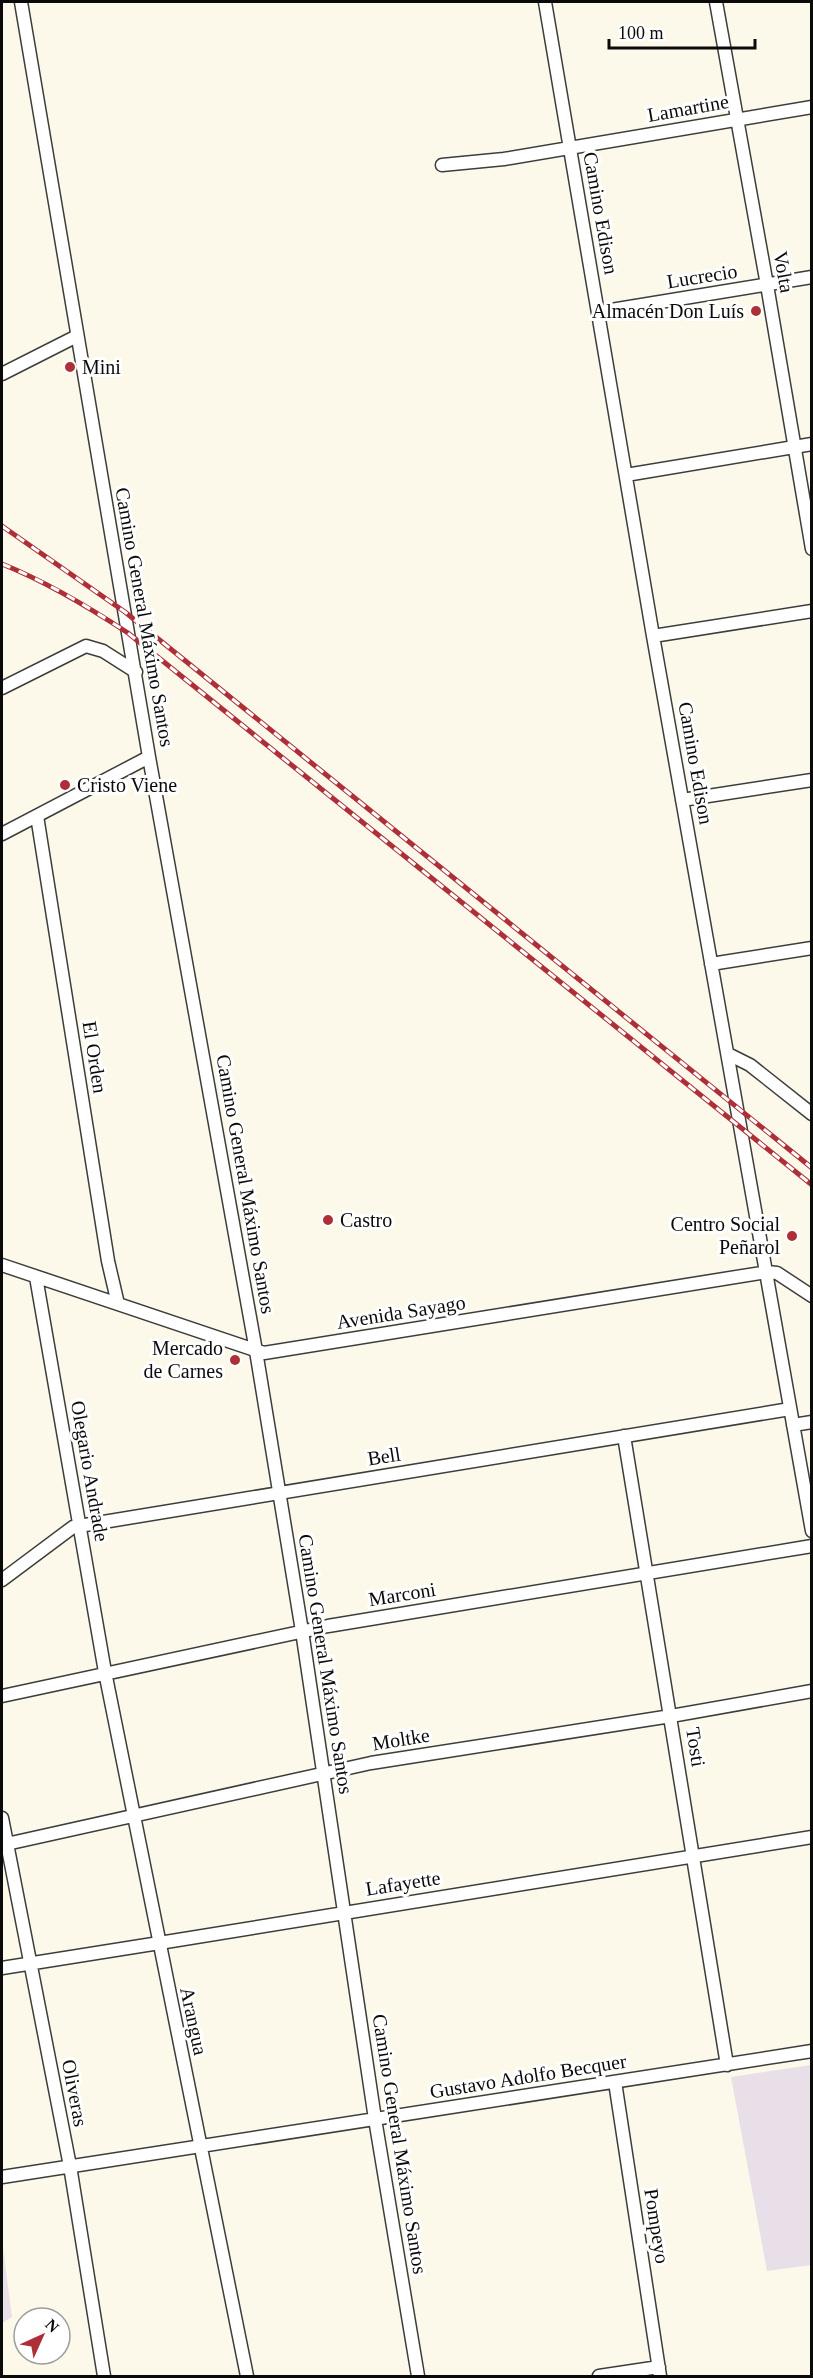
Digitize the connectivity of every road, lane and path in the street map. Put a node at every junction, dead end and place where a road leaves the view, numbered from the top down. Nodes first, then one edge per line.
1 (21, 2) edge
2 (545, 2) edge
3 (716, 2) edge
4 (812, 107) edge
5 (736, 120) junction
6 (570, 148) junction
7 (442, 165) dead end
8 (812, 277) edge
9 (767, 285) junction
10 (599, 312) junction
11 (77, 336) junction
12 (2, 374) edge
13 (812, 444) edge
14 (794, 447) junction
15 (626, 475) junction
16 (812, 549) edge
17 (812, 611) edge
18 (653, 636) junction
19 (136, 672) junction
20 (2, 688) edge
21 (149, 757) junction
22 (812, 780) edge
23 (682, 800) junction
24 (37, 816) junction
25 (2, 834) edge
26 (812, 948) edge
27 (711, 964) junction
28 (728, 1054) junction
29 (812, 1114) edge
30 (2, 1265) edge
31 (767, 1272) junction
32 (36, 1277) junction
33 (812, 1296) edge
34 (118, 1304) junction
35 (256, 1351) junction
36 (790, 1409) junction
37 (812, 1422) edge
38 (793, 1425) junction
39 (624, 1436) junction
40 (279, 1493) junction
41 (80, 1526) junction
42 (812, 1531) edge
43 (812, 1546) edge
44 (647, 1574) junction
45 (2, 1580) edge
46 (302, 1631) junction
47 (105, 1672) junction
48 (812, 1691) edge
49 (2, 1696) edge
50 (671, 1716) junction
51 (324, 1773) junction
52 (134, 1815) junction
53 (2, 1818) edge
54 (812, 1837) edge
55 (4, 1844) edge
56 (693, 1857) junction
57 (346, 1912) junction
58 (158, 1945) junction
59 (30, 1964) junction
60 (2, 1968) edge
61 (812, 2051) edge
62 (727, 2065) junction
63 (615, 2082) junction
64 (375, 2119) junction
65 (200, 2146) junction
66 (70, 2166) junction
67 (2, 2177) edge
68 (660, 2372) edge
69 (104, 2376) edge
70 (247, 2376) edge
71 (418, 2376) edge
72 (599, 2376) edge

1 - 11 street, Camino General Máximo Santos
2 - 6 street, Camino Edison
3 - 5 street, Volta
4 - 5 street, Lamartine
5 - 6 street, Lamartine
5 - 9 street, Volta
6 - 7 street, Lamartine
6 - 10 street, Camino Edison
8 - 9 street, Lucrecio
9 - 10 street, Lucrecio
9 - 14 street, Volta
10 - 15 street, Camino Edison
11 - 12 street
11 - 19 street, Camino General Máximo Santos
13 - 14 street
14 - 15 street
14 - 16 street, Volta
15 - 18 street, Camino Edison
17 - 18 street
18 - 23 street, Camino Edison
19 - 20 street
19 - 21 street, Camino General Máximo Santos
21 - 24 street
21 - 35 street, Camino General Máximo Santos
22 - 23 street
23 - 27 street, Camino Edison
24 - 25 street
24 - 34 street, El Orden
26 - 27 street
27 - 28 street, Camino Edison
28 - 29 street
28 - 31 street, Camino Edison
30 - 32 street, Avenida Sayago
31 - 33 street
31 - 35 street, Avenida Sayago
31 - 36 street, Camino Edison
32 - 34 street, Avenida Sayago
32 - 41 street, Olegario Andrade
34 - 35 street, Avenida Sayago
35 - 40 street, Camino General Máximo Santos
36 - 38 street, Camino Edison
36 - 39 street, Bell
37 - 38 street
38 - 42 street, Camino Edison
39 - 40 street, Bell
39 - 44 street, Tosti
40 - 41 street, Bell
40 - 46 street, Camino General Máximo Santos
41 - 45 street, Bell
41 - 47 street, Olegario Andrade
43 - 44 street, Marconi
44 - 46 street, Marconi
44 - 50 street, Tosti
46 - 47 street, Marconi
46 - 51 street, Camino General Máximo Santos
47 - 49 street, Marconi
47 - 52 street, Arangua
48 - 50 street, Moltke
50 - 51 street, Moltke
50 - 56 street, Tosti
51 - 52 street, Moltke
51 - 57 street, Camino General Máximo Santos
52 - 55 street, Moltke
52 - 58 street, Arangua
53 - 55 street, Oliveras
54 - 56 street, Lafayette
55 - 59 street, Oliveras
56 - 57 street, Lafayette
56 - 62 street, Tosti
57 - 58 street, Lafayette
57 - 64 street, Camino General Máximo Santos
58 - 59 street, Lafayette
58 - 65 street, Arangua
59 - 60 street, Lafayette
59 - 66 street, Oliveras
61 - 62 street, Gustavo Adolfo Becquer
62 - 63 street, Gustavo Adolfo Becquer
63 - 64 street, Gustavo Adolfo Becquer
63 - 68 street, Pompeyo
64 - 65 street, Gustavo Adolfo Becquer
64 - 71 street, Camino General Máximo Santos
65 - 66 street, Gustavo Adolfo Becquer
65 - 70 street, Arangua
66 - 67 street, Gustavo Adolfo Becquer
66 - 69 street, Oliveras
68 - 72 street

